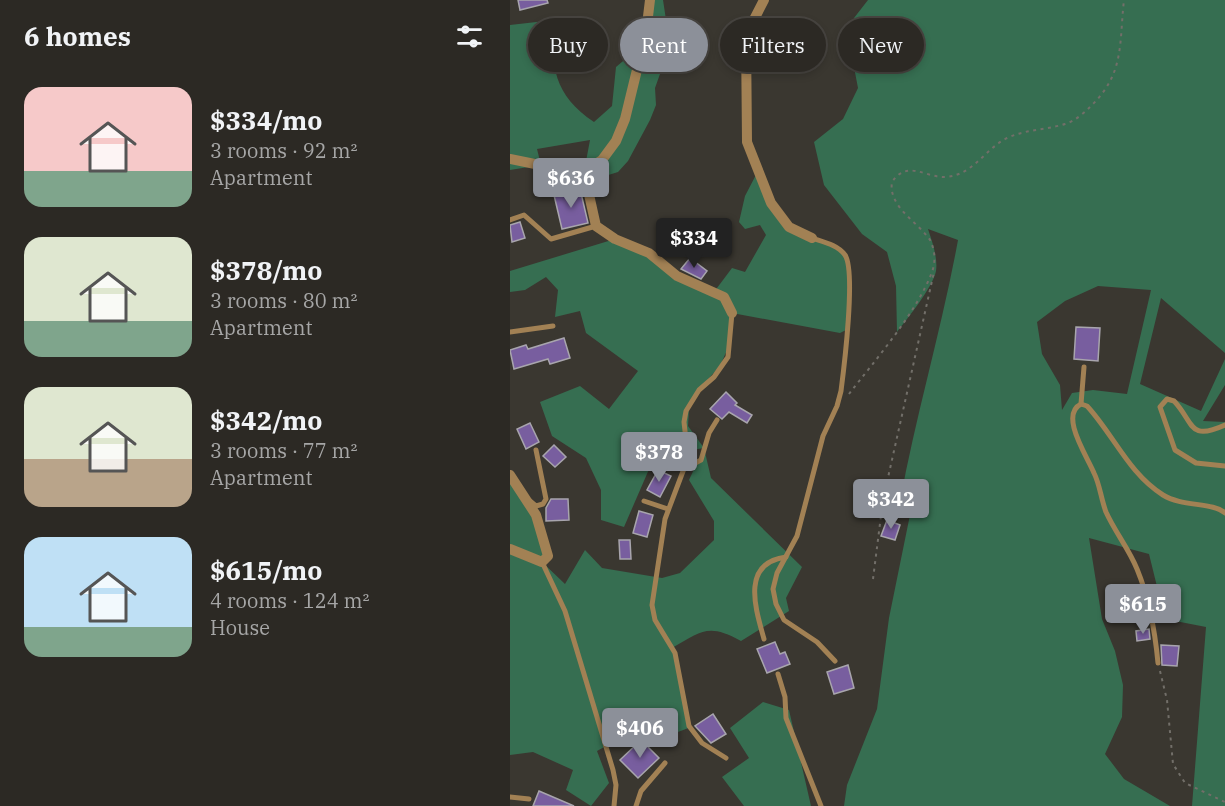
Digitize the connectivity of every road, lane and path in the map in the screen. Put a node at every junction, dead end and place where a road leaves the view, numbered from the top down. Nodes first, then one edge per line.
1 (650, 0) edge
2 (764, 0) edge
3 (1124, 0) edge
4 (510, 159) edge
5 (584, 172) junction
6 (510, 220) edge
7 (596, 226) junction
8 (812, 238) joint
9 (935, 263) junction
10 (732, 313) joint
11 (554, 326) dead end
12 (510, 332) edge
13 (1084, 367) dead end
14 (1081, 404) junction
15 (837, 406) junction
16 (717, 420) dead end
17 (1225, 425) edge
18 (536, 450) dead end
19 (661, 461) dead end
20 (1225, 466) edge
21 (684, 469) junction
22 (510, 475) edge
23 (525, 496) junction
24 (644, 501) dead end
25 (668, 508) junction
26 (1225, 513) edge
27 (510, 549) edge
28 (786, 557) junction
29 (542, 562) junction
30 (873, 579) dead end
31 (764, 639) dead end
32 (835, 661) dead end
33 (1158, 663) joint
34 (778, 674) dead end
35 (726, 758) dead end
36 (665, 763) dead end
37 (510, 796) edge
38 (529, 799) dead end
39 (1225, 802) edge
40 (614, 806) edge
41 (636, 806) edge
42 (821, 806) edge

1 - 5 street
2 - 8 street
3 - 9 path
4 - 5 street
5 - 7 street
6 - 7 lane
7 - 10 street
8 - 15 lane
9 - 15 path
9 - 30 path
10 - 21 lane
11 - 12 lane
13 - 14 lane
14 - 26 lane
14 - 33 lane
15 - 28 lane
16 - 21 lane
17 - 20 lane
18 - 23 lane
19 - 21 lane
21 - 25 lane
22 - 23 street
23 - 29 street
24 - 25 lane
25 - 35 lane
27 - 29 street
28 - 31 lane
28 - 32 lane
29 - 40 lane
33 - 39 path
34 - 42 lane
36 - 41 lane
37 - 38 lane

